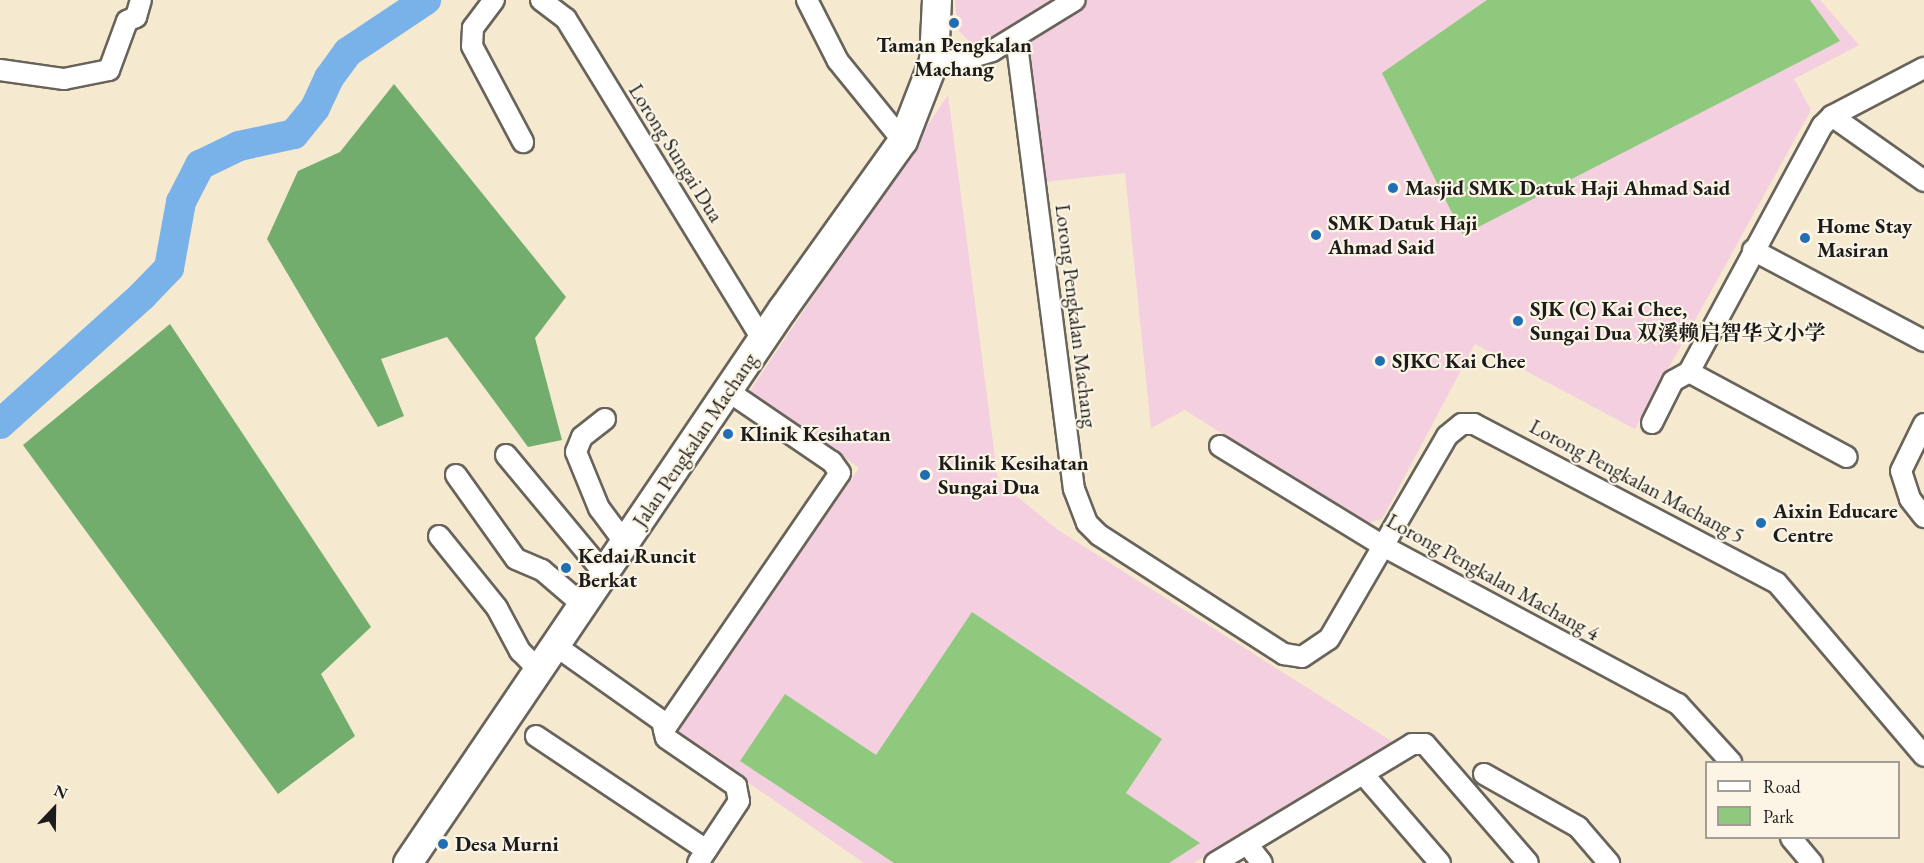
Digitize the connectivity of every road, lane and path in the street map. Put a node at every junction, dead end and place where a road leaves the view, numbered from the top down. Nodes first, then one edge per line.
1 (141, 0) edge
2 (494, 0) edge
3 (541, 0) edge
4 (807, 0) edge
5 (937, 0) edge
6 (1075, 0) edge
7 (1016, 38) junction
8 (934, 61) junction
9 (1924, 68) edge
10 (0, 70) edge
11 (1832, 116) junction
12 (903, 141) junction
13 (523, 142) dead end
14 (1924, 181) edge
15 (1753, 250) junction
16 (762, 339) junction
17 (1924, 341) edge
18 (1689, 372) junction
19 (728, 391) junction
20 (605, 419) dead end
21 (1652, 423) dead end
22 (1462, 424) joint
23 (1924, 424) edge
24 (1220, 446) dead end
25 (506, 455) dead end
26 (1847, 457) dead end
27 (456, 475) dead end
28 (1924, 517) edge
29 (439, 536) dead end
30 (625, 543) junction
31 (1383, 546) junction
32 (604, 573) junction
33 (583, 605) junction
34 (556, 646) junction
35 (539, 670) junction
36 (664, 730) junction
37 (536, 736) dead end
38 (1924, 756) edge
39 (1730, 761) edge
40 (1484, 774) dead end
41 (1364, 775) junction
42 (1793, 839) edge
43 (1247, 844) junction
44 (702, 857) edge
45 (408, 863) edge
46 (1215, 863) edge
47 (1262, 863) edge
48 (1440, 863) edge
49 (1528, 863) edge
50 (1609, 863) edge
51 (1812, 863) edge

1 - 10 street
2 - 13 street
3 - 16 street, Lorong Sungai Dua
4 - 12 street
5 - 8 main road, Jalan Pengkalan Machang
6 - 7 street
7 - 8 street
7 - 31 street, Lorong Pengkalan Machang
8 - 12 main road, Jalan Pengkalan Machang
9 - 11 street
11 - 14 street
11 - 15 street
12 - 16 main road, Jalan Pengkalan Machang
15 - 17 street
15 - 18 street
16 - 19 main road, Jalan Pengkalan Machang
18 - 21 street
18 - 26 street
19 - 30 main road, Jalan Pengkalan Machang
19 - 36 street
20 - 30 street
22 - 31 street, Lorong Pengkalan Machang
22 - 38 street, Lorong Pengkalan Machang 5
23 - 28 street
24 - 31 street, Lorong Pengkalan Machang 4
25 - 32 street
27 - 33 street
29 - 35 street
30 - 32 main road, Jalan Pengkalan Machang
31 - 39 street, Lorong Pengkalan Machang 4
32 - 33 main road, Jalan Pengkalan Machang
33 - 34 main road, Jalan Pengkalan Machang
34 - 35 main road, Jalan Pengkalan Machang
34 - 36 street
35 - 45 main road, Jalan Pengkalan Machang
36 - 44 street
37 - 44 street
40 - 50 street
41 - 43 street
41 - 48 street
41 - 49 street
42 - 51 street
43 - 46 street
43 - 47 street

